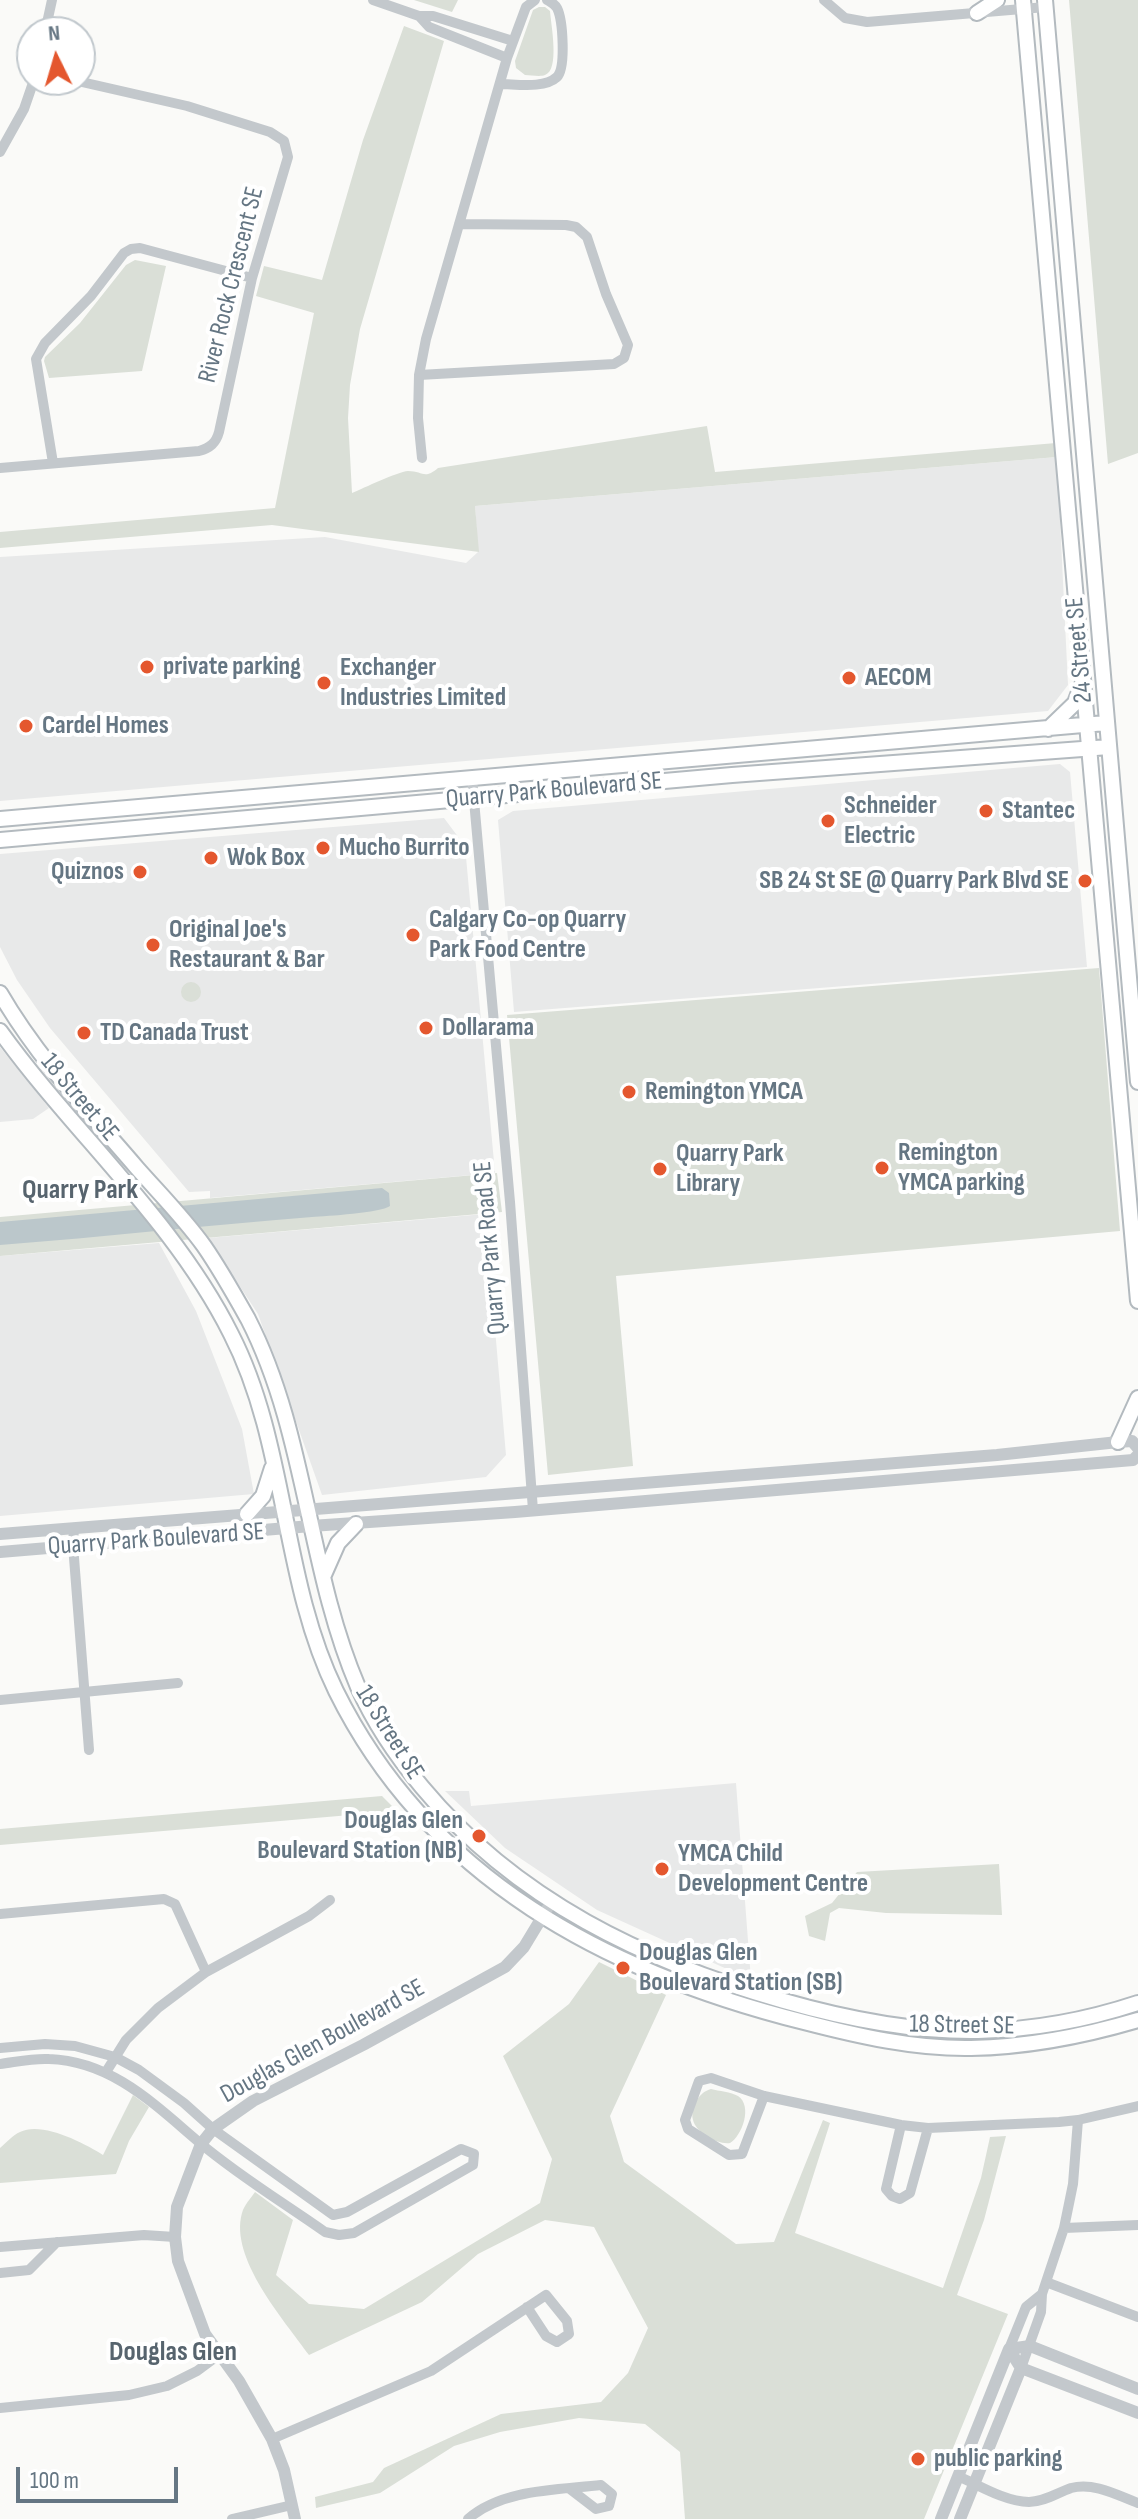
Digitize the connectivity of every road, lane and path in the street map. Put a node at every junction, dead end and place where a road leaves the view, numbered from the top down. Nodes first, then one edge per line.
1 (373, 0) edge
2 (535, 0) edge
3 (547, 0) edge
4 (997, 0) edge
5 (826, 2) edge
6 (1024, 4) edge
7 (1046, 4) edge
8 (977, 13) junction
9 (419, 16) junction
10 (513, 41) junction
11 (507, 58) junction
12 (500, 84) junction
13 (96, 85) edge
14 (28, 96) edge
15 (0, 152) edge
16 (459, 224) junction
17 (252, 278) junction
18 (419, 375) junction
19 (422, 458) dead end
20 (53, 463) junction
21 (0, 468) edge
22 (1083, 682) junction
23 (1106, 723) junction
24 (1086, 725) junction
25 (1047, 729) junction
26 (1109, 747) junction
27 (1088, 749) junction
28 (472, 778) junction
29 (474, 799) junction
30 (0, 819) edge
31 (0, 840) edge
32 (0, 993) edge
33 (0, 1031) edge
34 (1138, 1082) edge
35 (1138, 1301) edge
36 (1138, 1398) edge
37 (1118, 1442) junction
38 (1138, 1448) edge
39 (1138, 1455) edge
40 (273, 1460) junction
41 (781, 1472) junction
42 (782, 1489) junction
43 (531, 1493) junction
44 (533, 1510) junction
45 (284, 1511) junction
46 (247, 1514) junction
47 (310, 1519) junction
48 (356, 1524) junction
49 (74, 1528) junction
50 (289, 1530) junction
51 (0, 1534) edge
52 (73, 1545) junction
53 (0, 1552) edge
54 (322, 1578) junction
55 (178, 1683) dead end
56 (85, 1693) junction
57 (0, 1700) edge
58 (89, 1750) dead end
59 (330, 1900) dead end
60 (552, 1901) junction
61 (0, 1914) edge
62 (542, 1916) junction
63 (206, 1972) junction
64 (1138, 2003) edge
65 (1138, 2020) edge
66 (0, 2048) edge
67 (115, 2057) junction
68 (0, 2064) edge
69 (106, 2072) junction
70 (764, 2096) junction
71 (1138, 2106) edge
72 (1078, 2120) junction
73 (901, 2125) junction
74 (928, 2128) junction
75 (213, 2129) junction
76 (201, 2144) junction
77 (402, 2180) junction
78 (412, 2198) junction
79 (333, 2215) junction
80 (1138, 2225) edge
81 (1064, 2228) junction
82 (325, 2232) junction
83 (175, 2237) junction
84 (57, 2242) junction
85 (0, 2247) edge
86 (0, 2273) edge
87 (1046, 2282) junction
88 (1042, 2294) junction
89 (527, 2307) junction
90 (1138, 2317) edge
91 (1030, 2346) junction
92 (1009, 2349) junction
93 (220, 2354) junction
94 (1021, 2368) junction
95 (1138, 2389) edge
96 (0, 2408) edge
97 (1138, 2413) edge
98 (272, 2439) junction
99 (958, 2476) junction
100 (974, 2483) junction
101 (570, 2489) dead end
102 (1138, 2503) edge
103 (292, 2505) junction
104 (232, 2519) edge
105 (295, 2519) edge
106 (468, 2519) edge
107 (941, 2519) edge
108 (960, 2519) edge

1 - 9 street
2 - 10 street
3 - 12 street
4 - 8 main road
5 - 8 street
6 - 7 street
6 - 8 street
6 - 22 main road, 24 Street SE
7 - 23 main road, 24 Street SE
9 - 10 street
9 - 11 street
10 - 11 street
11 - 12 street
12 - 16 street
13 - 17 street, River Rock Crescent SE
14 - 15 street
16 - 18 street
16 - 18 street
17 - 20 street, River Rock Crescent SE
17 - 20 street
18 - 19 street
20 - 21 street, River Rock Crescent SE
22 - 24 main road, 24 Street SE
22 - 25 main road
23 - 24 main road, Quarry Park Boulevard SE
23 - 26 main road, 24 Street SE
24 - 25 main road, Quarry Park Boulevard SE
24 - 27 main road, 24 Street SE
25 - 28 main road, Quarry Park Boulevard SE
26 - 27 main road, Quarry Park Boulevard SE
26 - 34 main road, 24 Street SE
27 - 29 main road, Quarry Park Boulevard SE
27 - 35 main road, 24 Street SE
28 - 29 street, Quarry Park Road SE
28 - 30 main road, Quarry Park Boulevard SE
29 - 31 main road, Quarry Park Boulevard SE
29 - 43 street, Quarry Park Road SE
32 - 47 main road, 18 Street SE
33 - 40 main road, 18 Street SE
36 - 37 main road
37 - 38 street
37 - 41 street
39 - 42 street
40 - 45 main road, 18 Street SE
40 - 46 main road
41 - 42 street
41 - 43 street
42 - 44 street
43 - 44 street, Quarry Park Road SE
43 - 47 street
44 - 48 street
45 - 46 street, Quarry Park Boulevard SE
45 - 47 street, Quarry Park Boulevard SE
45 - 50 main road, 18 Street SE
46 - 49 street, Quarry Park Boulevard SE
47 - 48 street
47 - 50 street, Quarry Park Boulevard SE
47 - 54 main road, 18 Street SE
48 - 54 main road
49 - 51 street, Quarry Park Boulevard SE
49 - 52 street
50 - 52 street, Quarry Park Boulevard SE
50 - 62 main road, 18 Street SE
52 - 53 street, Quarry Park Boulevard SE
52 - 56 street
54 - 60 main road, 18 Street SE
55 - 56 street
56 - 57 street
56 - 58 street
59 - 63 street
60 - 62 street, Douglas Glen Boulevard SE
60 - 64 main road, 18 Street SE
61 - 63 street
62 - 65 main road, 18 Street SE
62 - 75 street, Douglas Glen Boulevard SE
63 - 67 street
66 - 67 street
67 - 69 street
67 - 75 street
68 - 69 street
69 - 76 street
70 - 70 street
70 - 73 street
71 - 72 street
72 - 74 street
72 - 81 street
73 - 74 street
73 - 74 street
75 - 76 street, Douglas Glen Boulevard SE
75 - 79 street
76 - 82 street
76 - 83 street, Douglas Glen Boulevard SE
77 - 78 street
77 - 78 street
77 - 79 street
78 - 82 street
79 - 82 street
80 - 81 street
81 - 87 street
83 - 84 street
83 - 93 street, Douglas Glen Boulevard SE
84 - 85 street
84 - 86 street
87 - 88 street
87 - 90 street
88 - 91 street
88 - 92 street
89 - 89 street
89 - 98 street
91 - 92 street
91 - 94 street
91 - 95 street
92 - 94 street
92 - 99 street
93 - 96 street
93 - 98 street, Douglas Glen Boulevard SE
94 - 97 street
94 - 100 street
98 - 103 street, Douglas Glen Boulevard SE
99 - 100 street
99 - 107 street
100 - 102 street
100 - 108 street
101 - 106 street
103 - 104 street
103 - 105 street, Douglas Glen Boulevard SE

